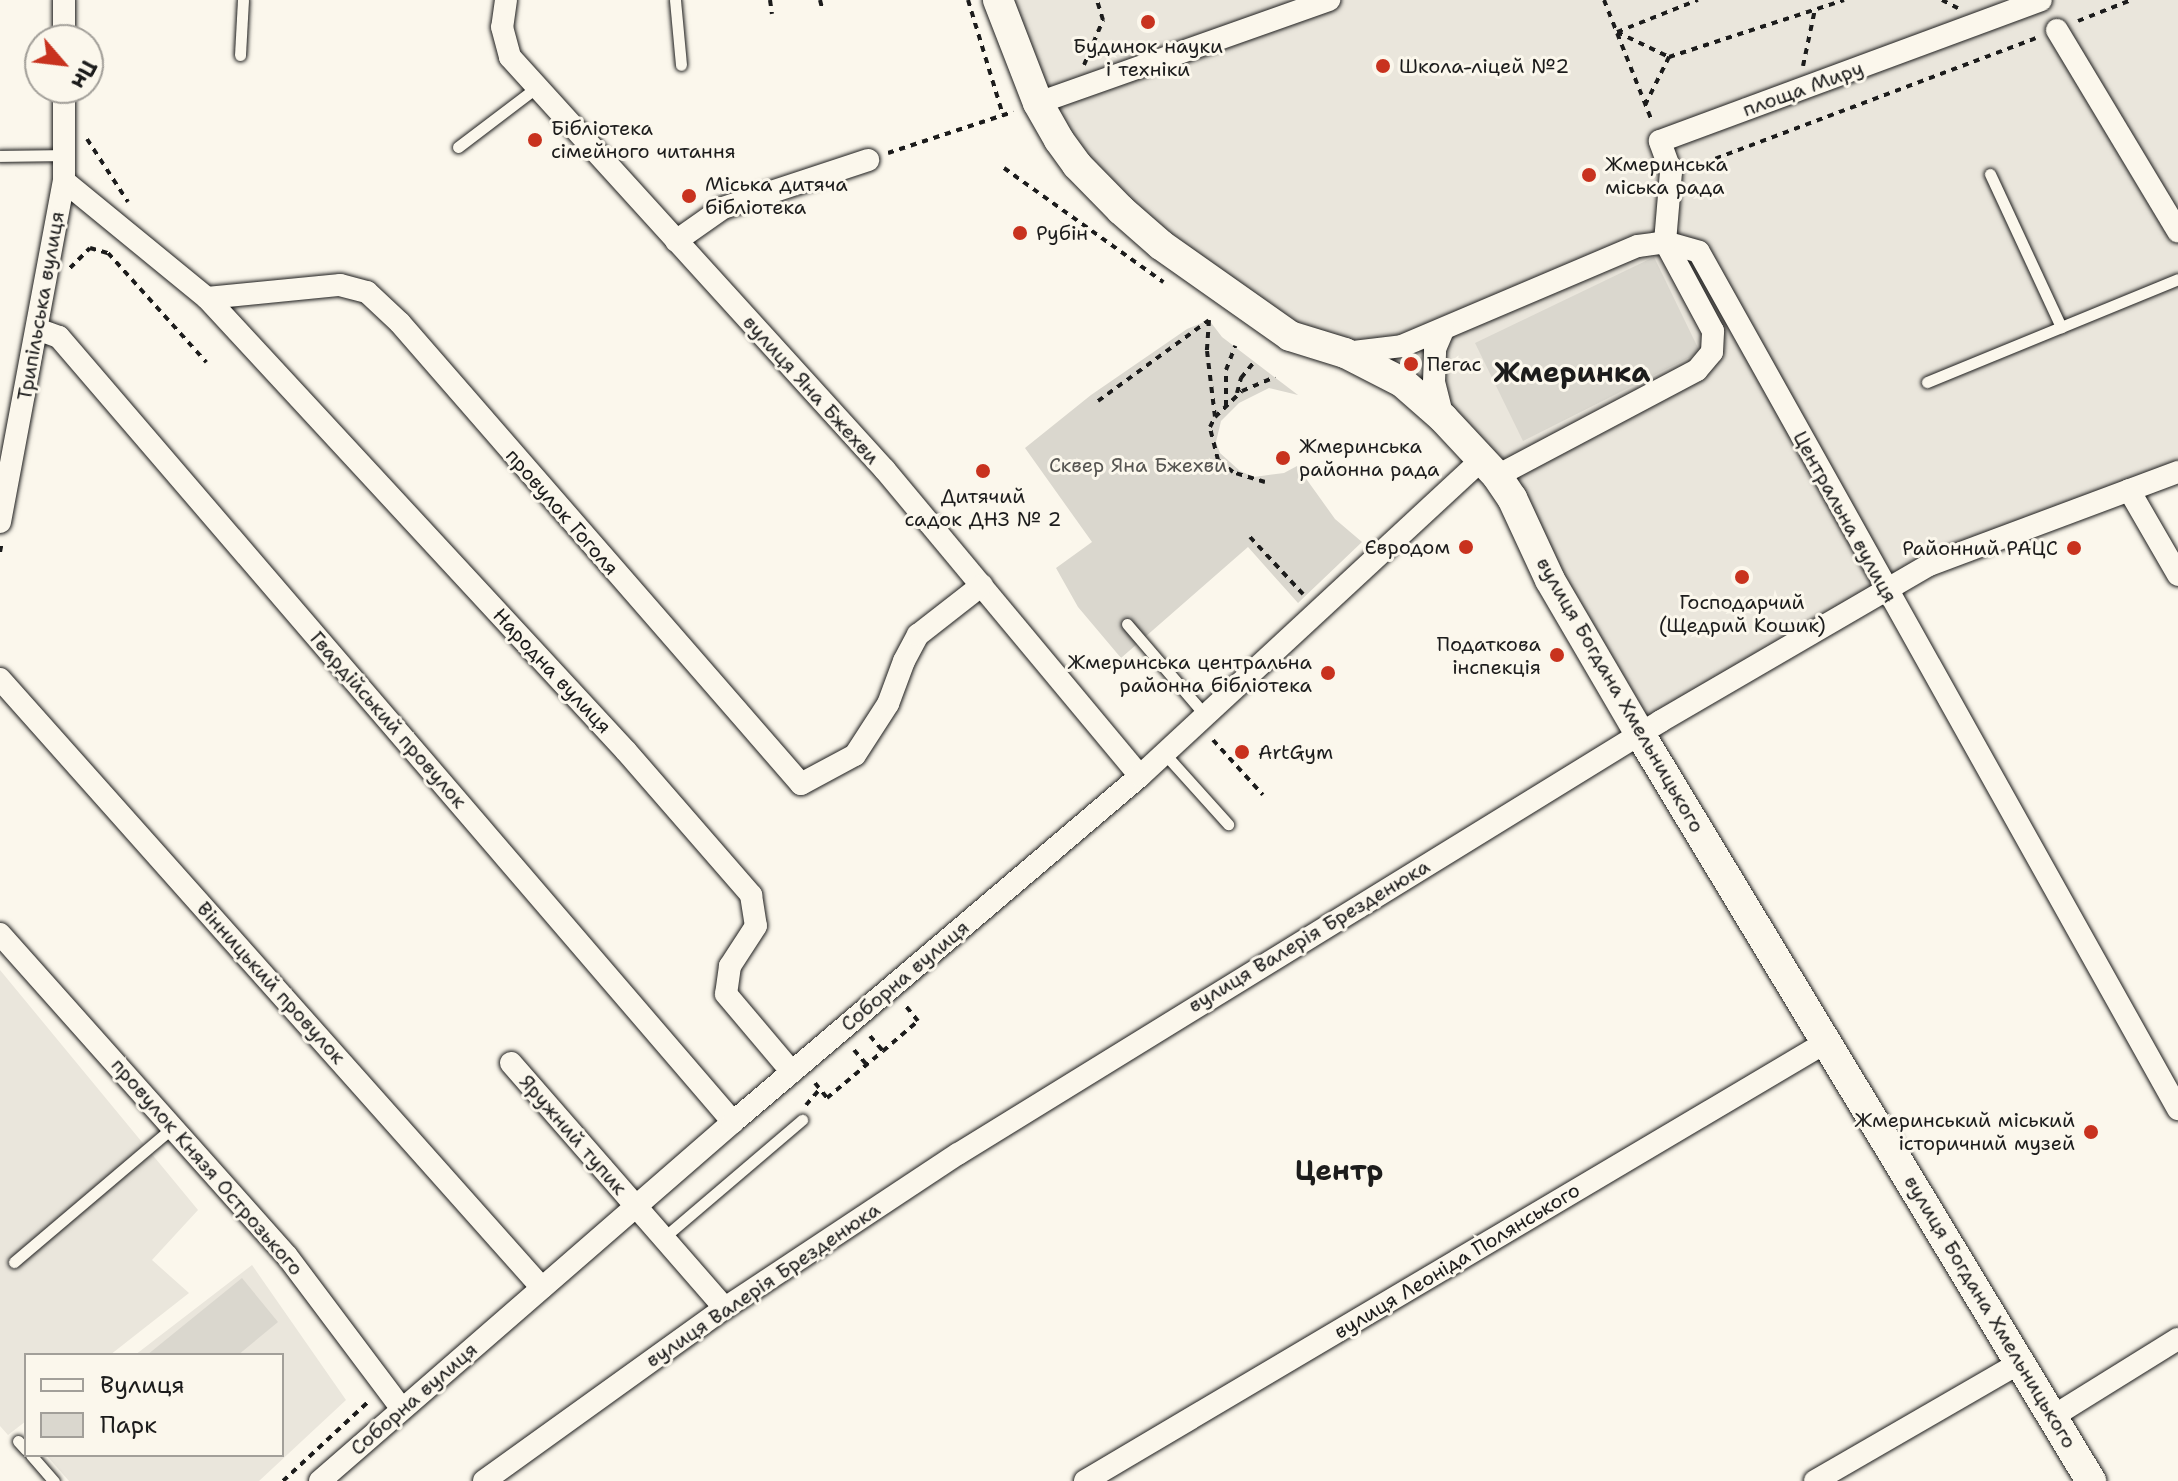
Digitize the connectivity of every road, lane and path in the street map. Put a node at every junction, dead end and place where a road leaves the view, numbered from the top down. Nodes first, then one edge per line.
1 (64, 0) edge
2 (243, 0) edge
3 (506, 0) edge
4 (675, 0) edge
5 (770, 0) edge
6 (820, 0) edge
7 (968, 0) edge
8 (998, 0) edge
9 (1097, 0) edge
10 (1329, 0) edge
11 (1604, 0) edge
12 (1698, 0) edge
13 (1844, 0) edge
14 (2041, 0) edge
15 (2131, 0) edge
16 (822, 8) dead end
17 (1815, 9) junction
18 (772, 14) dead end
19 (64, 24) edge
20 (2057, 30) junction
21 (1617, 32) junction
22 (240, 55) dead end
23 (1669, 57) junction
24 (681, 65) dead end
25 (537, 87) junction
26 (1797, 91) junction
27 (1071, 95) junction
28 (1038, 103) junction
29 (64, 104) edge
30 (1645, 106) junction
31 (1003, 115) junction
32 (80, 128) dead end
33 (1660, 141) junction
34 (458, 147) dead end
35 (64, 155) junction
36 (0, 156) edge
37 (868, 160) joint
38 (1004, 168) dead end
39 (1990, 174) dead end
40 (64, 181) junction
41 (129, 203) dead end
42 (1671, 203) junction
43 (2178, 231) edge
44 (676, 241) junction
45 (1665, 242) junction
46 (108, 253) dead end
47 (2178, 279) edge
48 (1170, 286) dead end
49 (207, 298) junction
50 (2061, 327) junction
51 (37, 329) junction
52 (1443, 330) junction
53 (1235, 346) dead end
54 (1345, 353) junction
55 (1255, 361) dead end
56 (206, 362) dead end
57 (1275, 377) dead end
58 (1927, 382) dead end
59 (1236, 397) junction
60 (0, 400) edge
61 (1098, 401) dead end
62 (23, 406) junction
63 (1226, 406) junction
64 (1215, 417) junction
65 (1443, 418) junction
66 (1489, 468) junction
67 (2178, 472) edge
68 (1265, 482) dead end
69 (4, 487) edge
70 (2129, 490) junction
71 (0, 522) edge
72 (1250, 537) dead end
73 (2178, 575) edge
74 (982, 585) junction
75 (1885, 589) junction
76 (1305, 596) dead end
77 (1127, 624) dead end
78 (0, 679) edge
79 (1205, 715) junction
80 (1640, 734) junction
81 (1213, 740) dead end
82 (1164, 753) junction
83 (1140, 776) junction
84 (1263, 795) dead end
85 (1228, 824) dead end
86 (0, 934) edge
87 (906, 1006) dead end
88 (870, 1036) dead end
89 (1828, 1041) junction
90 (854, 1050) dead end
91 (883, 1051) junction
92 (511, 1063) dead end
93 (866, 1064) junction
94 (792, 1072) junction
95 (815, 1083) dead end
96 (820, 1089) junction
97 (2178, 1109) edge
98 (802, 1115) joint
99 (733, 1122) junction
100 (173, 1127) junction
101 (634, 1207) junction
102 (662, 1239) junction
103 (14, 1262) dead end
104 (542, 1288) junction
105 (725, 1308) junction
106 (2178, 1339) edge
107 (2019, 1363) junction
108 (369, 1403) dead end
109 (402, 1409) junction
110 (2052, 1417) junction
111 (33, 1457) edge
112 (54, 1481) edge
113 (283, 1481) edge
114 (320, 1481) edge
115 (484, 1481) edge
116 (1085, 1481) edge
117 (1815, 1481) edge
118 (2091, 1481) edge

1 - 19 street
2 - 22 lane
3 - 25 street, вулиця Яна Бжехви
4 - 24 lane
5 - 18 path
6 - 16 path
7 - 31 path
8 - 28 street, вулиця Богдана Хмельницького
9 - 27 path
10 - 27 street
11 - 21 path
12 - 21 path
13 - 17 path
14 - 26 street, площа Миру
15 - 20 path
17 - 23 path
17 - 26 path
20 - 42 path
20 - 43 street
21 - 23 path
21 - 30 path
23 - 30 path
25 - 34 lane
25 - 44 street, вулиця Яна Бжехви
26 - 33 street, площа Миру
27 - 28 street
28 - 31 path
28 - 54 street, вулиця Богдана Хмельницького
29 - 35 street, Трипільська вулиця
30 - 33 path
31 - 37 path
32 - 41 path
33 - 42 street
35 - 36 lane
35 - 40 street, Трипільська вулиця
37 - 44 street
38 - 48 path
39 - 50 lane
40 - 49 street
40 - 51 street, Трипільська вулиця
42 - 45 street
44 - 74 street, вулиця Яна Бжехви
45 - 52 street
45 - 66 street, Соборна вулиця
45 - 75 street, Центральна вулиця
46 - 56 path
47 - 50 lane
49 - 74 street, провулок Гоголя
49 - 94 street, Народна вулиця
50 - 58 lane
51 - 62 street, Трипільська вулиця
51 - 99 street, Гвардійський провулок
52 - 54 street
52 - 65 street
53 - 63 path
54 - 65 street, вулиця Богдана Хмельницького
55 - 59 path
57 - 59 path
59 - 63 path
60 - 62 street
61 - 64 path
62 - 69 street, Трипільська вулиця
63 - 64 path
64 - 68 path
65 - 66 street, вулиця Богдана Хмельницького
66 - 79 street, Соборна вулиця
66 - 80 street, вулиця Богдана Хмельницького
67 - 70 street, вулиця Валерія Брезденюка
69 - 71 street, Трипільська вулиця
70 - 73 street
70 - 75 street, вулиця Валерія Брезденюка
72 - 76 path
74 - 83 street, вулиця Яна Бжехви
75 - 80 street, вулиця Валерія Брезденюка
75 - 97 street, Центральна вулиця
77 - 79 lane
78 - 104 street, Вінницький провулок
79 - 82 street, Соборна вулиця
80 - 89 street, вулиця Богдана Хмельницького
80 - 105 street, вулиця Валерія Брезденюка
81 - 84 path
82 - 83 street, Соборна вулиця
82 - 85 lane
83 - 94 street, Соборна вулиця
86 - 100 street, провулок Князя Острозького
87 - 91 path
88 - 91 path
89 - 107 street, вулиця Богдана Хмельницького
89 - 116 street, вулиця Леоніда Полянського
90 - 93 path
91 - 93 path
92 - 101 street, Яружний тупик
93 - 96 path
94 - 99 street, Соборна вулиця
95 - 96 path
96 - 98 path
98 - 102 lane
99 - 101 street, Соборна вулиця
100 - 103 lane
100 - 109 street, провулок Князя Острозького
101 - 102 street, Яружний тупик
101 - 104 street, Соборна вулиця
102 - 105 street, Яружний тупик
104 - 109 street, Соборна вулиця
105 - 115 street, вулиця Валерія Брезденюка
106 - 110 street
107 - 110 street, вулиця Богдана Хмельницького
107 - 117 street
108 - 113 path
109 - 114 street, Соборна вулиця
110 - 118 street, вулиця Богдана Хмельницького
111 - 112 lane

